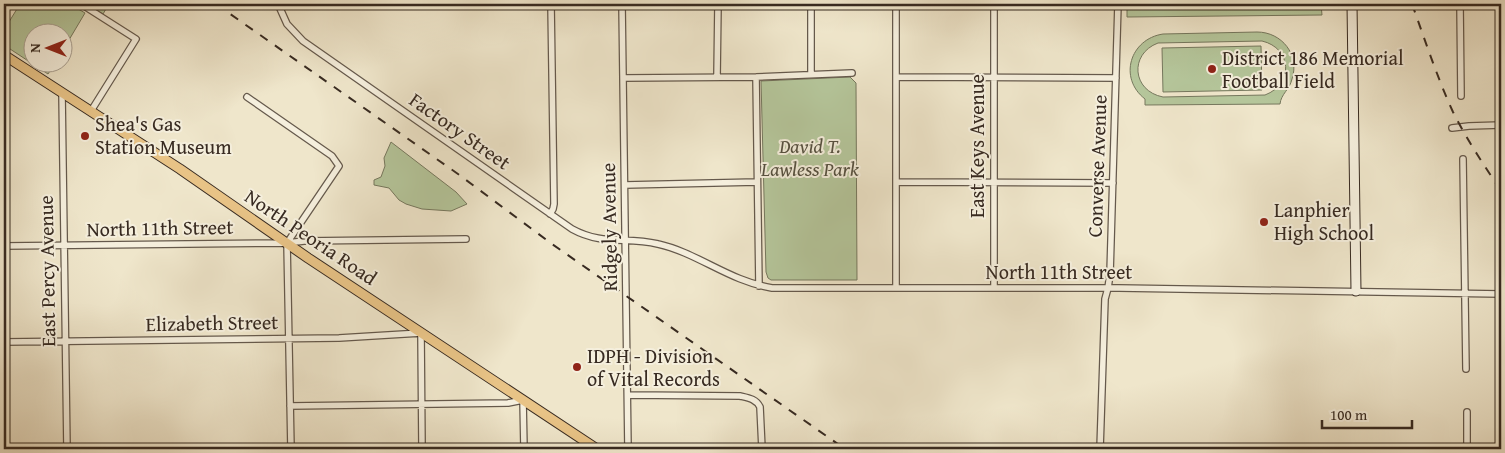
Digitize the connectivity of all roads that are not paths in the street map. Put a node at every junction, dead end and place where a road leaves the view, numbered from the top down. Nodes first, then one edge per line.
1 (81, 4) edge
2 (278, 4) edge
3 (551, 4) edge
4 (622, 4) edge
5 (718, 4) edge
6 (811, 4) edge
7 (896, 4) edge
8 (994, 4) edge
9 (1118, 4) edge
10 (1352, 4) edge
11 (1460, 4) edge
12 (4, 56) edge
13 (852, 73) dead end
14 (812, 74) junction
15 (717, 76) junction
16 (756, 77) junction
17 (896, 77) junction
18 (994, 77) junction
19 (624, 78) junction
20 (1116, 78) junction
21 (62, 93) junction
22 (1461, 96) dead end
23 (246, 97) dead end
24 (91, 111) junction
25 (1501, 125) edge
26 (1452, 128) dead end
27 (1463, 158) dead end
28 (758, 182) junction
29 (896, 182) junction
30 (993, 182) junction
31 (1113, 183) junction
32 (625, 185) junction
33 (550, 214) junction
34 (466, 239) dead end
35 (626, 241) junction
36 (287, 243) junction
37 (4, 246) edge
38 (64, 246) junction
39 (759, 286) junction
40 (896, 288) junction
41 (994, 288) junction
42 (1108, 288) junction
43 (1356, 291) junction
44 (1465, 294) junction
45 (1501, 294) edge
46 (421, 333) junction
47 (289, 338) junction
48 (64, 341) junction
49 (4, 342) edge
50 (1466, 369) dead end
51 (628, 395) junction
52 (523, 400) junction
53 (422, 405) junction
54 (290, 406) junction
55 (1467, 412) dead end
56 (67, 449) edge
57 (291, 449) edge
58 (422, 449) edge
59 (524, 449) edge
60 (597, 449) edge
61 (628, 449) edge
62 (762, 449) edge
63 (1100, 449) edge
64 (1467, 449) edge

1 - 24 street
2 - 33 street, Factory Street
3 - 33 street
4 - 19 street, Ridgely Avenue
5 - 15 street
6 - 14 street
7 - 17 street
8 - 18 street, East Keys Avenue
9 - 20 street, Converse Avenue
10 - 43 street
11 - 22 street
12 - 21 main road, North Peoria Road
13 - 14 street
14 - 16 street
15 - 16 street
15 - 19 street
16 - 28 street
17 - 18 street
17 - 29 street
18 - 20 street
18 - 30 street, East Keys Avenue
19 - 32 street, Ridgely Avenue
20 - 31 street, Converse Avenue
21 - 24 main road, North Peoria Road
21 - 38 street, East Percy Avenue
23 - 36 street
24 - 36 main road, North Peoria Road
25 - 26 street
27 - 44 street
28 - 32 street
28 - 39 street
29 - 30 street
29 - 40 street
30 - 31 street
30 - 41 street, East Keys Avenue
31 - 42 street, Converse Avenue
32 - 35 street, Ridgely Avenue
33 - 35 street, Factory Street
34 - 36 street, North 11th Street
35 - 39 street, North 11th Street
35 - 51 street, Ridgely Avenue
36 - 38 street, North 11th Street
36 - 46 main road, North Peoria Road
36 - 47 street
37 - 38 street, North 11th Street
38 - 48 street, East Percy Avenue
39 - 40 street, North 11th Street
40 - 41 street, North 11th Street
41 - 42 street, North 11th Street
42 - 43 street, North 11th Street
42 - 63 street, Converse Avenue
43 - 44 street, North 11th Street
44 - 45 street, North 11th Street
44 - 50 street
46 - 47 street, Elizabeth Street
46 - 52 main road, North Peoria Road
46 - 53 street
47 - 48 street, Elizabeth Street
47 - 54 street
48 - 49 street, Elizabeth Street
48 - 56 street, East Percy Avenue
51 - 61 street, Ridgely Avenue
51 - 62 street
52 - 53 street
52 - 59 street
52 - 60 main road, North Peoria Road
53 - 54 street
53 - 58 street
54 - 57 street
55 - 64 street

